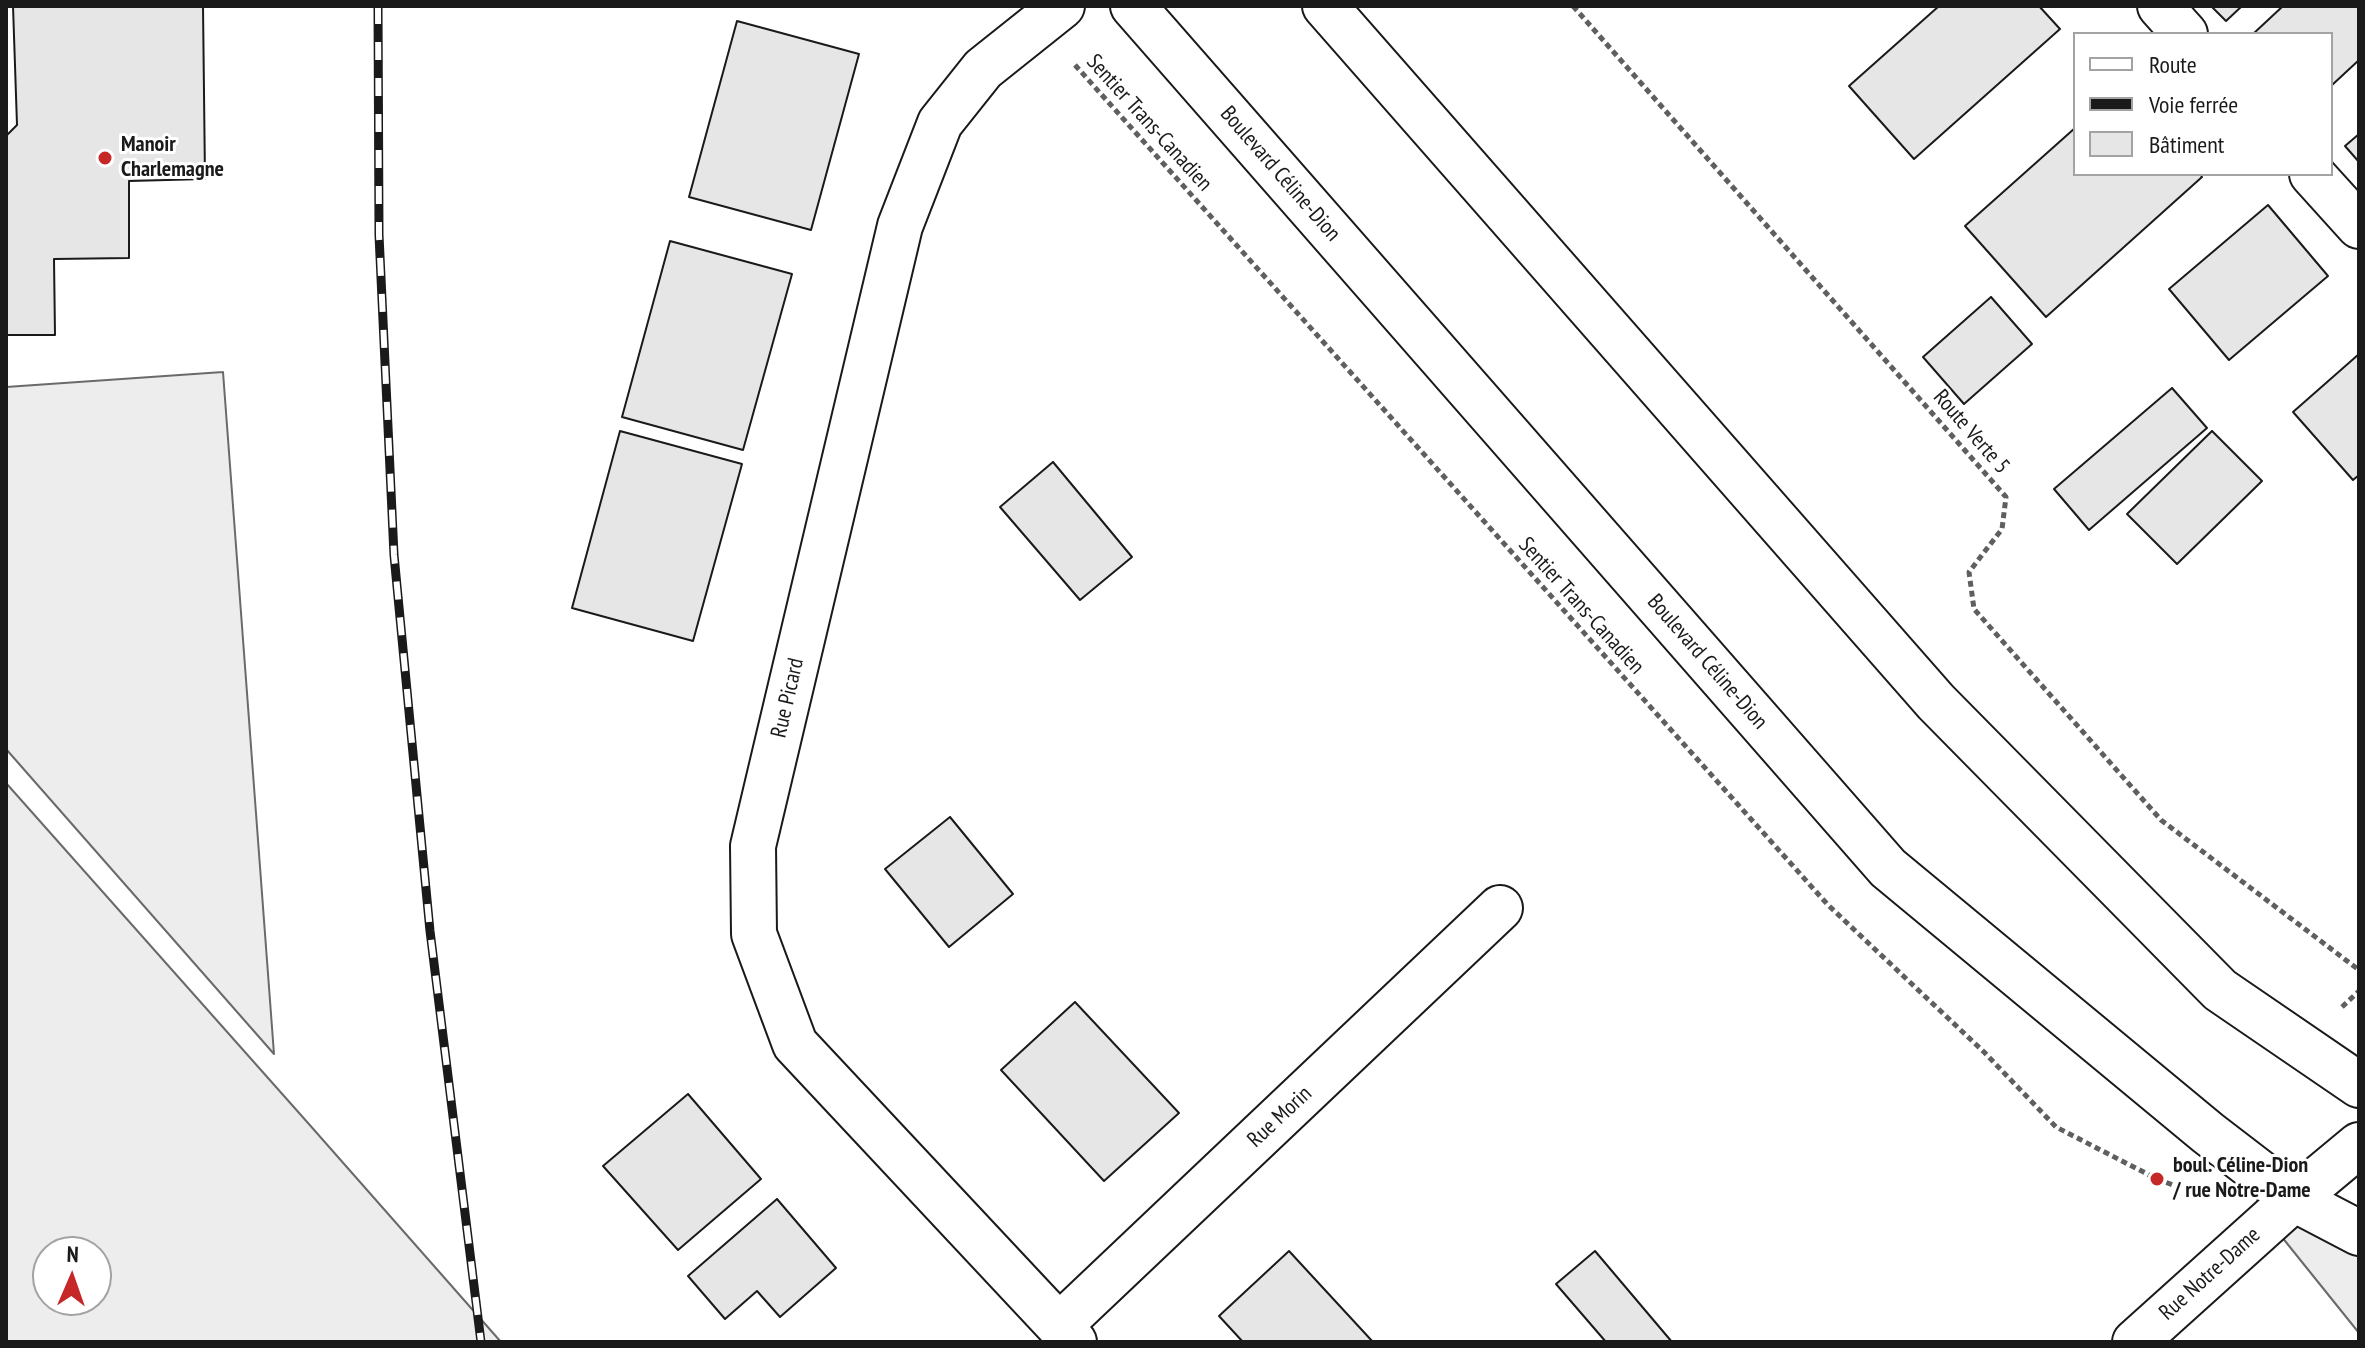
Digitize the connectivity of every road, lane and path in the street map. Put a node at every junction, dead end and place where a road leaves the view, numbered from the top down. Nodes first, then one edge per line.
1 (1133, 6) edge
2 (1325, 6) edge
3 (1573, 6) edge
4 (2160, 6) edge
5 (1050, 16) edge
6 (2183, 32) edge
7 (2314, 176) edge
8 (2359, 226) edge
9 (1500, 908) dead end
10 (2359, 970) edge
11 (2359, 1085) edge
12 (2359, 1145) edge
13 (2157, 1179) dead end
14 (2294, 1199) junction
15 (2359, 1233) edge
16 (1067, 1334) edge
17 (2135, 1342) edge

1 - 14 main road, Boulevard Céline-Dion
2 - 11 main road
3 - 10 path, Route Verte 5
4 - 6 main road
5 - 13 path, Sentier Trans-Canadien
5 - 16 main road, Rue Picard
7 - 8 main road
9 - 16 main road, Rue Morin
12 - 14 main road, Rue Notre-Dame
14 - 15 main road, Boulevard Céline-Dion
14 - 17 main road, Rue Notre-Dame

